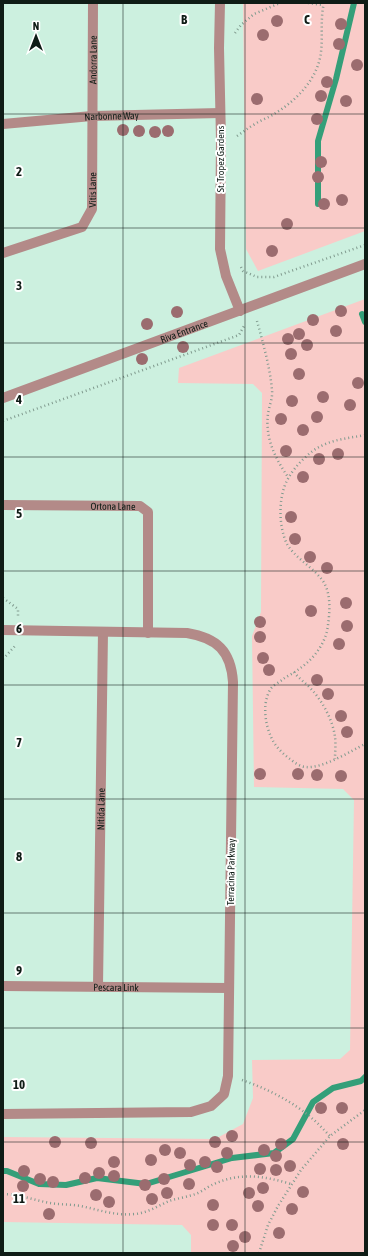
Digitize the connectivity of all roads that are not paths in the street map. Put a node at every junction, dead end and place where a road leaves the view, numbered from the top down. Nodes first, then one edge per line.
1 (93, 3) edge
2 (220, 3) edge
3 (220, 113) junction
4 (92, 116) junction
5 (3, 124) edge
6 (3, 253) edge
7 (365, 264) edge
8 (240, 311) junction
9 (3, 398) edge
10 (3, 505) edge
11 (3, 630) edge
12 (103, 632) junction
13 (148, 633) junction
14 (3, 986) edge
15 (98, 986) junction
16 (229, 988) junction
17 (3, 1114) edge

1 - 4 street, Andorra Lane
2 - 3 street, St. Tropez Gardens
3 - 4 street, Narbonne Way
3 - 8 street, St. Tropez Gardens
4 - 5 street, Narbonne Way
4 - 6 street, Vitis Lane
7 - 8 street, Riva Entrance
8 - 9 street, Riva Entrance
10 - 13 street, Ortona Lane
11 - 12 street, Terracina Parkway
12 - 13 street, Terracina Parkway
12 - 15 street, Nitida Lane
13 - 16 street, Terracina Parkway
14 - 15 street, Pescara Link
15 - 16 street, Pescara Link
16 - 17 street, Terracina Parkway

